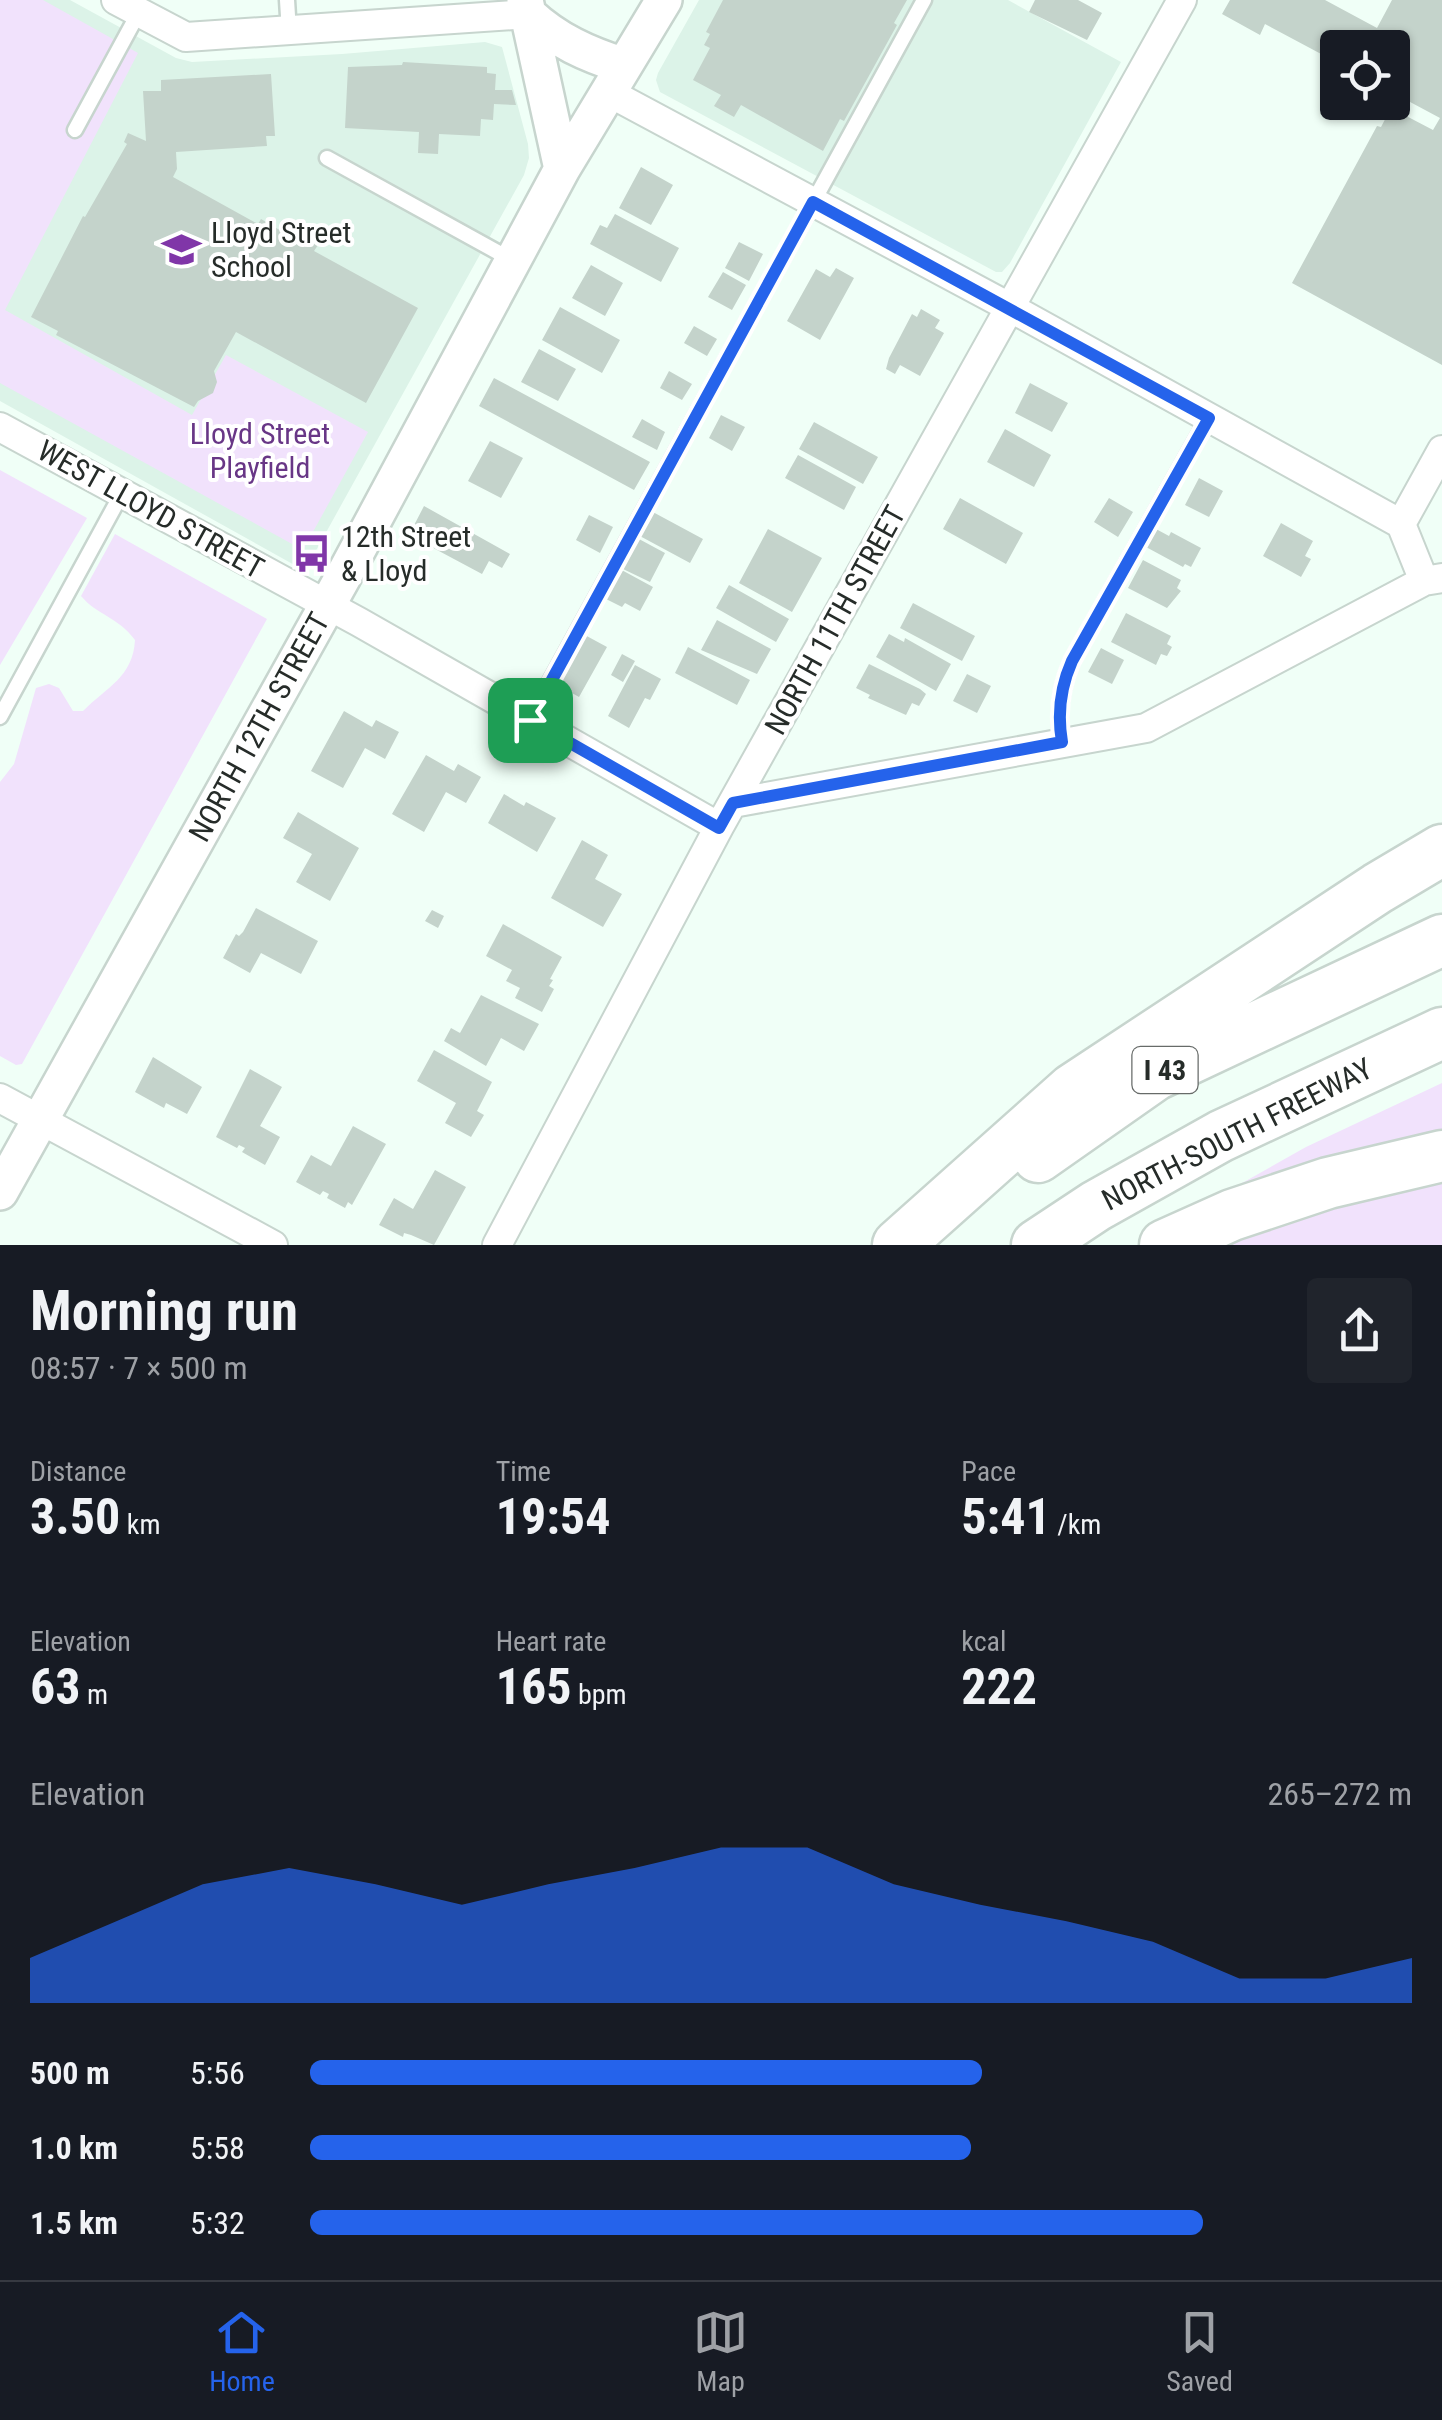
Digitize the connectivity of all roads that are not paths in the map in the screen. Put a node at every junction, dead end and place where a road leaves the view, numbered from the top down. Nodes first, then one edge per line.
1 (287, 0) edge
2 (664, 0) edge
3 (924, 0) edge
4 (1182, 0) edge
5 (128, 6) edge
6 (527, 7) edge
7 (289, 33) junction
8 (616, 79) junction
9 (75, 130) dead end
10 (326, 158) dead end
11 (562, 169) junction
12 (813, 202) junction
13 (512, 261) junction
14 (1011, 308) junction
15 (1209, 418) junction
16 (0, 426) edge
17 (1442, 450) edge
18 (122, 493) junction
19 (1401, 524) junction
20 (1433, 580) edge
21 (327, 605) junction
22 (0, 717) edge
23 (530, 720) junction
24 (1062, 742) junction
25 (726, 815) junction
26 (1442, 850) edge
27 (1442, 940) edge
28 (1442, 1033) edge
29 (0, 1098) edge
30 (40, 1120) junction
31 (1442, 1156) edge
32 (0, 1192) edge
33 (273, 1245) edge
34 (497, 1245) edge
35 (898, 1245) edge
36 (915, 1245) edge
37 (1036, 1245) edge
38 (1165, 1245) edge

1 - 7 lane
2 - 8 street, NORTH 12TH STREET
3 - 12 lane
4 - 14 street, NORTH 11TH STREET
5 - 7 street
5 - 9 lane
6 - 7 street
6 - 8 street
6 - 11 street
8 - 11 street, NORTH 12TH STREET
8 - 12 street
10 - 13 lane
11 - 13 street, NORTH 12TH STREET
12 - 14 street
12 - 23 lane
13 - 21 street, NORTH 12TH STREET
14 - 15 street
14 - 25 street, NORTH 11TH STREET
15 - 19 street
15 - 24 lane
16 - 18 street, WEST LLOYD STREET
17 - 19 street
18 - 21 street, WEST LLOYD STREET
18 - 22 lane
19 - 20 street
20 - 24 street
21 - 23 street, WEST LLOYD STREET
21 - 30 street, NORTH 12TH STREET
23 - 25 street, WEST LLOYD STREET
24 - 25 street
25 - 34 street, NORTH 11TH STREET
26 - 35 highway
27 - 36 highway, I 43
28 - 37 highway, NORTH-SOUTH FREEWAY
29 - 30 street
30 - 32 street, NORTH 12TH STREET
30 - 33 street
31 - 38 highway

